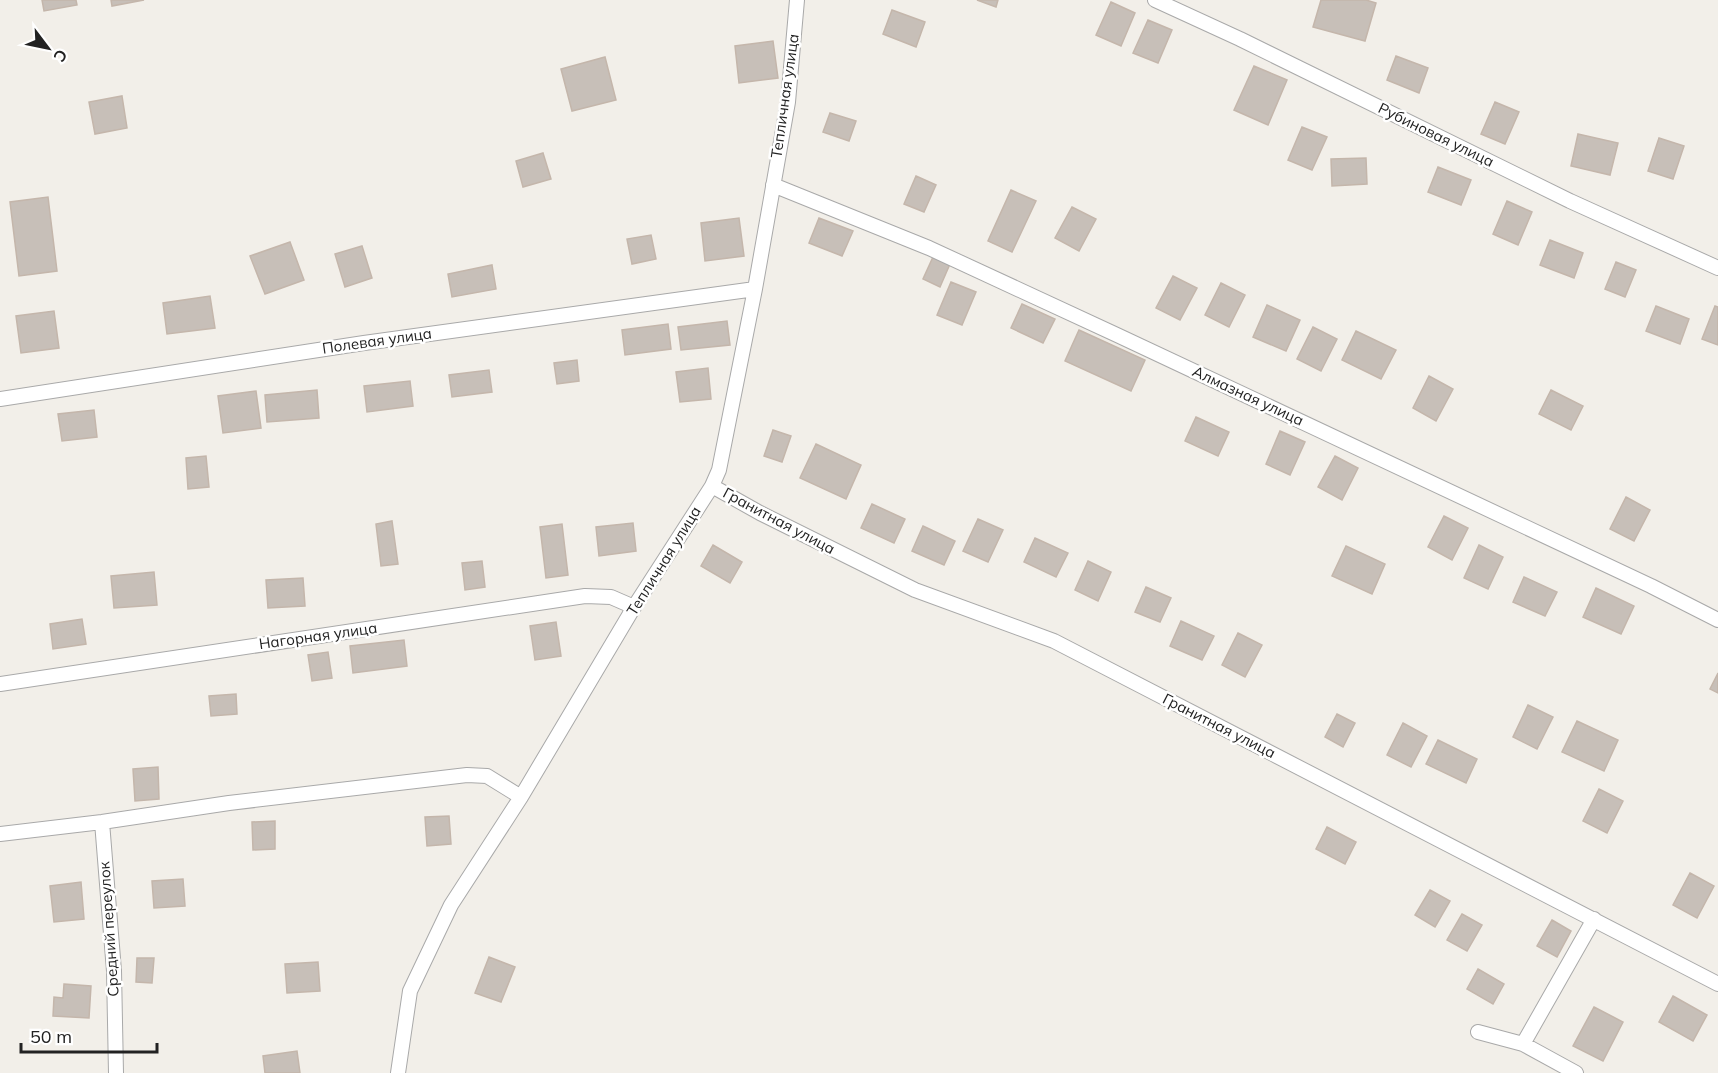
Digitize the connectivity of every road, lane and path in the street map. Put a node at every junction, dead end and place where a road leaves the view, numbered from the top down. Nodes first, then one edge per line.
1 (797, 0) edge
2 (1155, 0) edge
3 (773, 185) junction
4 (1718, 268) edge
5 (755, 289) junction
6 (0, 399) edge
7 (712, 486) junction
8 (634, 607) junction
9 (1718, 620) edge
10 (0, 684) edge
11 (521, 797) junction
12 (102, 822) junction
13 (0, 834) edge
14 (1594, 919) junction
15 (1718, 984) edge
16 (1478, 1032) dead end
17 (1523, 1044) junction
18 (116, 1073) edge
19 (398, 1073) edge
20 (1576, 1073) edge

1 - 3 street, Тепличная улица
2 - 4 street, Рубиновая улица
3 - 5 street, Тепличная улица
3 - 9 street, Алмазная улица
5 - 6 street, Полевая улица
5 - 7 street, Тепличная улица
7 - 8 street, Тепличная улица
7 - 14 street, Гранитная улица
8 - 10 street, Нагорная улица
8 - 11 street, Тепличная улица
11 - 12 street
11 - 19 street, Тепличная улица
12 - 13 street
12 - 18 street, Средний переулок
14 - 15 street, Гранитная улица
14 - 17 street
16 - 17 street
17 - 20 street

